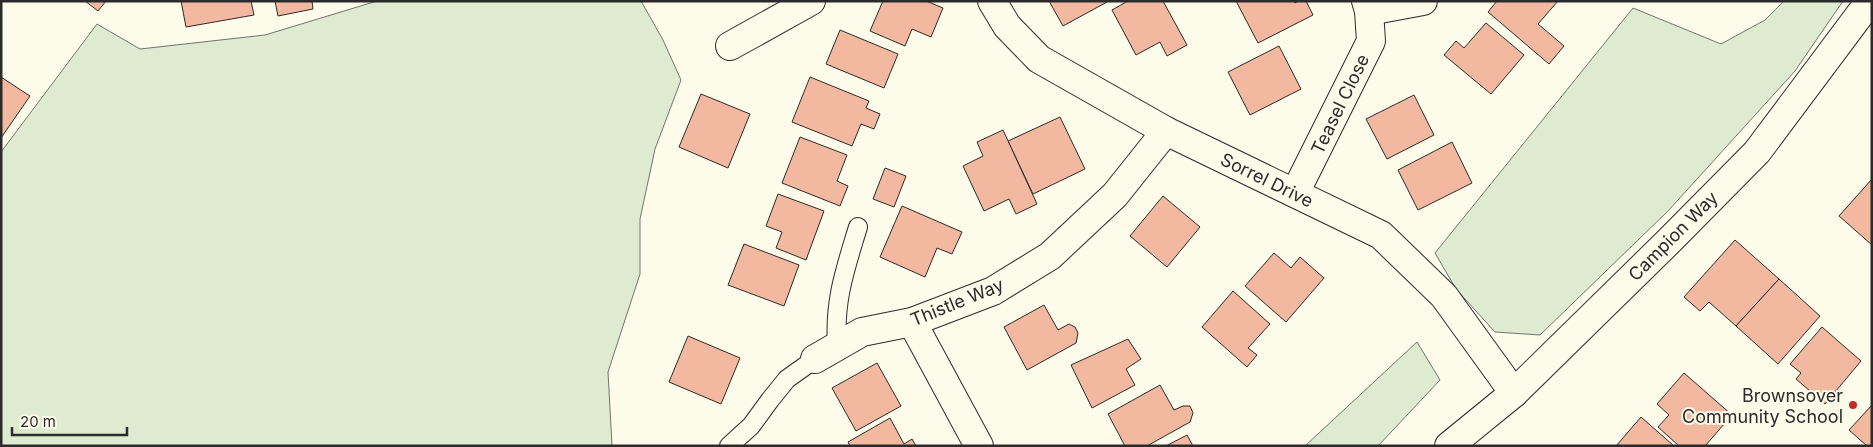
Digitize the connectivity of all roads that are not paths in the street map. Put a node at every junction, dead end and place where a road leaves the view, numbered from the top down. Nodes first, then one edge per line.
1 (811, 1) edge
2 (992, 1) edge
3 (1423, 1) edge
4 (1870, 1) edge
5 (1368, 6) edge
6 (730, 46) dead end
7 (1166, 131) junction
8 (1296, 193) junction
9 (858, 227) dead end
10 (912, 322) junction
11 (826, 352) junction
12 (1514, 393) junction
13 (729, 446) edge
14 (979, 446) edge
15 (1448, 446) edge

1 - 6 street
2 - 7 street, Sorrel Drive
3 - 5 street, Teasel Close
4 - 12 street, Campion Way
5 - 8 street, Teasel Close
7 - 8 street, Sorrel Drive
7 - 10 street, Thistle Way
8 - 12 street, Sorrel Drive
9 - 11 lane
10 - 11 street, Thistle Way
10 - 14 street
11 - 13 lane
12 - 15 street, Campion Way

